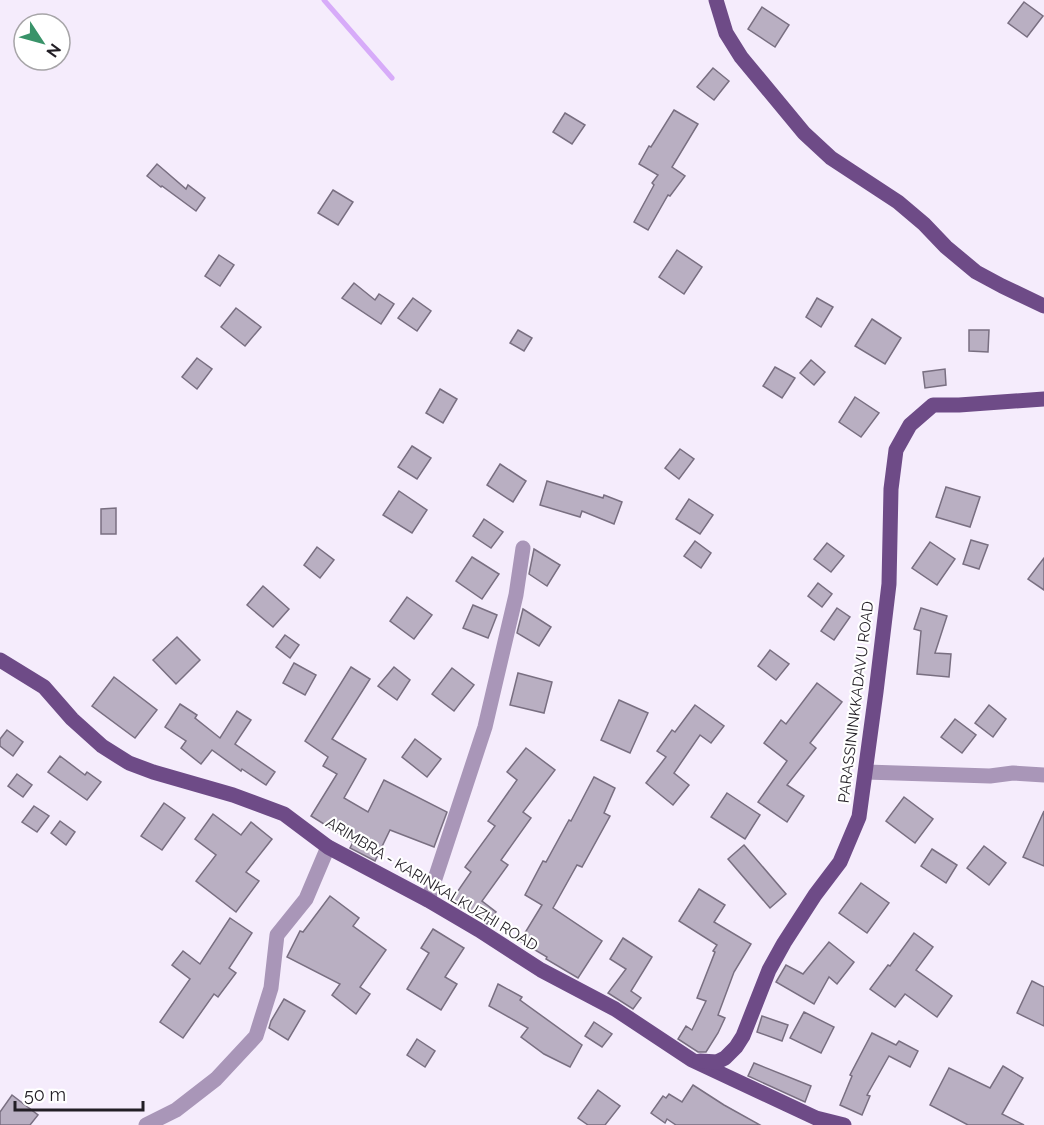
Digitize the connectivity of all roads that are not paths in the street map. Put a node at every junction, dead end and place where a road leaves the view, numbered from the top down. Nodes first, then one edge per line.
1 (716, 0) edge
2 (1044, 306) edge
3 (1044, 399) edge
4 (523, 548) dead end
5 (0, 660) edge
6 (866, 772) junction
7 (1044, 775) edge
8 (328, 847) junction
9 (428, 900) junction
10 (692, 1060) junction
11 (146, 1125) edge
12 (844, 1125) edge

1 - 2 main road
3 - 6 main road, PARASSININKKADAVU ROAD
4 - 9 street
5 - 8 main road, ARIMBRA - KARINKALKUZHI ROAD
6 - 7 street
6 - 10 main road, PARASSININKKADAVU ROAD
8 - 9 main road, ARIMBRA - KARINKALKUZHI ROAD
8 - 11 street
9 - 10 main road, ARIMBRA - KARINKALKUZHI ROAD
10 - 12 main road, ARIMBRA - KARINKALKUZHI ROAD

